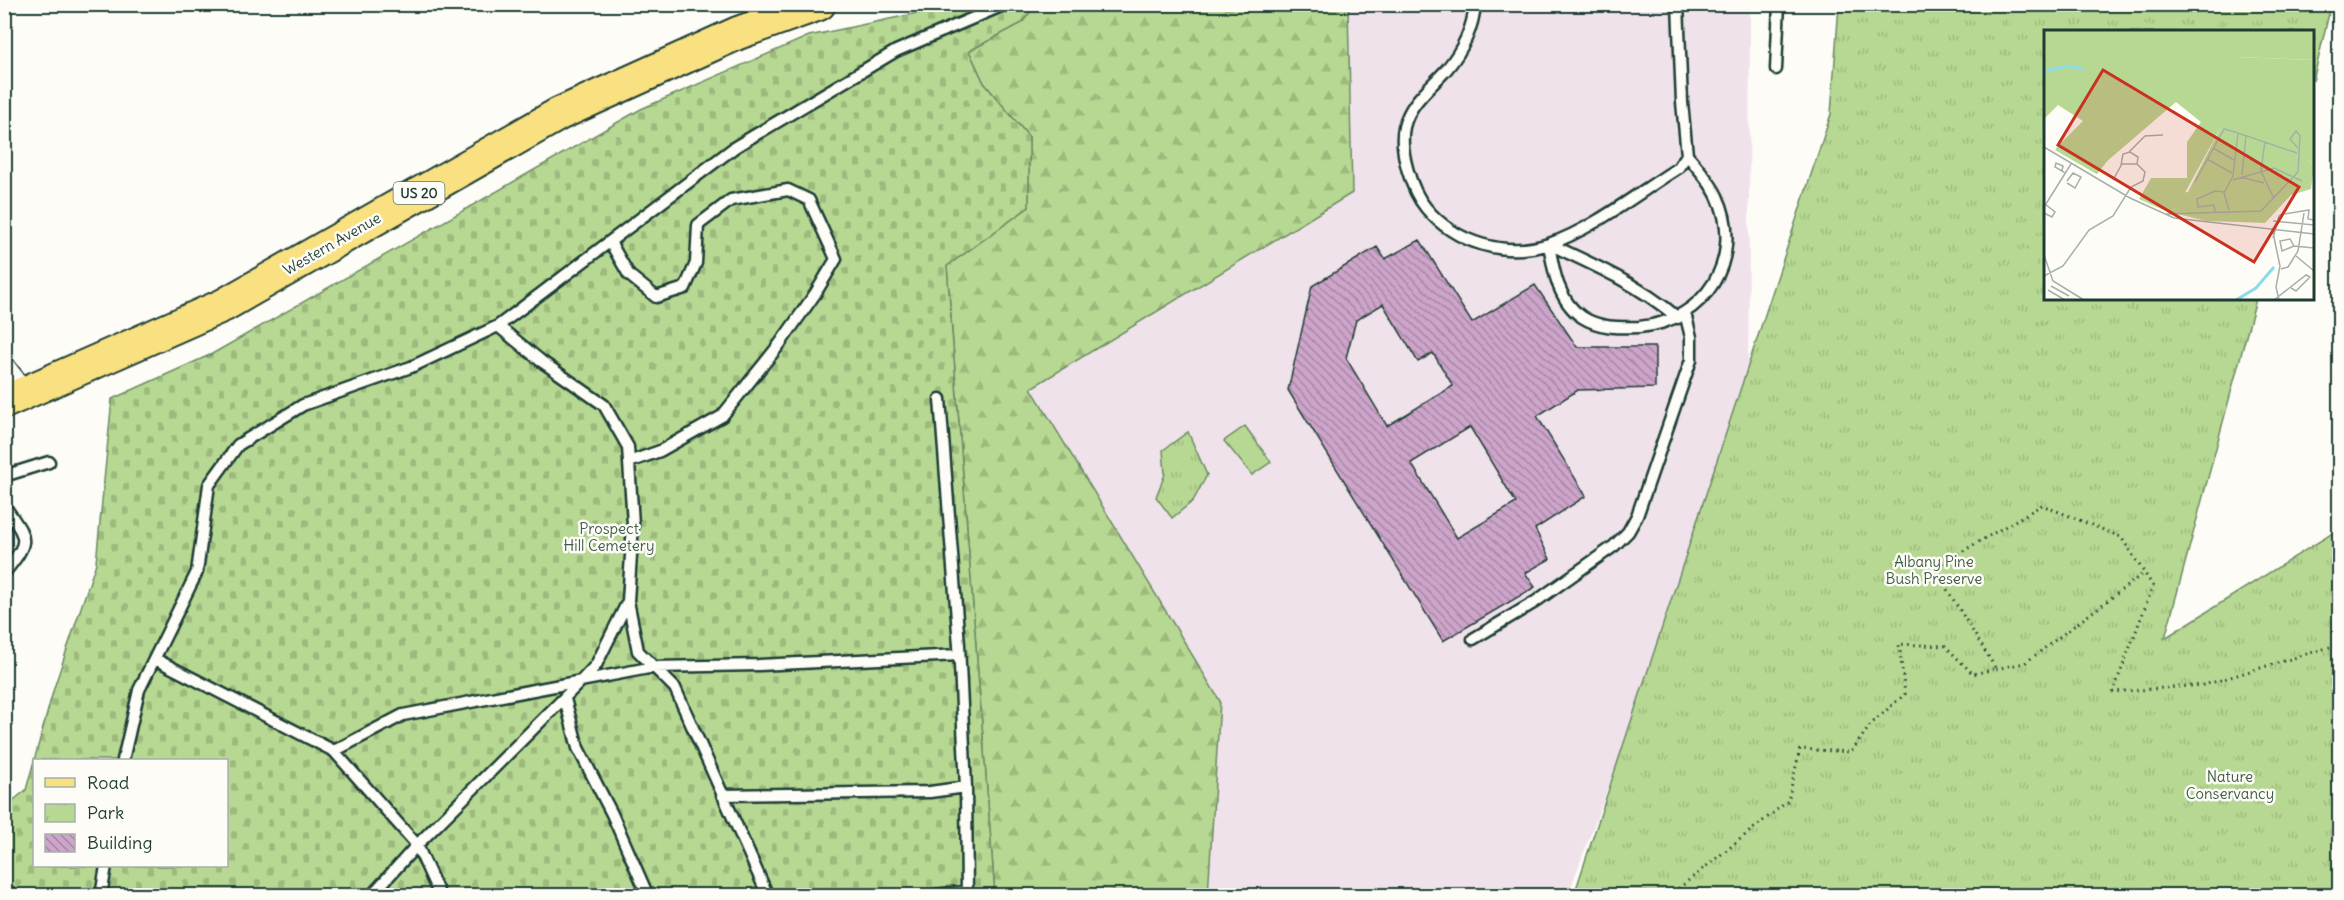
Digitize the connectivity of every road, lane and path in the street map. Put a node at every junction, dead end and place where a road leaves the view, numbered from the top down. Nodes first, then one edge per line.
1 (819, 4) edge
2 (1006, 4) edge
3 (1475, 4) edge
4 (1678, 4) edge
5 (1779, 4) edge
6 (1776, 69) dead end
7 (1687, 155) junction
8 (610, 242) junction
9 (1549, 244) junction
10 (1682, 316) junction
11 (498, 326) junction
12 (4, 366) edge
13 (15, 397) edge
14 (940, 399) dead end
15 (49, 462) dead end
16 (629, 462) junction
17 (4, 476) edge
18 (5, 508) edge
19 (2145, 573) junction
20 (5, 574) edge
21 (628, 601) junction
22 (1473, 639) dead end
23 (2340, 644) edge
24 (959, 655) junction
25 (155, 659) junction
26 (654, 667) junction
27 (1996, 669) junction
28 (582, 680) junction
29 (565, 699) junction
30 (334, 751) junction
31 (123, 759) edge
32 (966, 787) junction
33 (722, 795) junction
34 (417, 845) junction
35 (106, 867) edge
36 (967, 893) edge
37 (101, 896) edge
38 (371, 896) edge
39 (440, 896) edge
40 (648, 896) edge
41 (768, 896) edge
42 (928, 896) edge
43 (1669, 896) edge

1 - 13 main road, Western Avenue / US 20
2 - 8 lane
3 - 9 lane
4 - 7 lane
5 - 6 lane
7 - 9 lane
7 - 10 lane
8 - 11 lane
8 - 16 lane
9 - 10 lane
9 - 10 lane
10 - 22 lane
11 - 16 lane
11 - 25 lane
12 - 13 street
14 - 24 lane
15 - 17 lane
16 - 21 lane
18 - 20 lane
19 - 23 path
19 - 27 path
19 - 27 path
21 - 26 lane
21 - 28 lane
24 - 26 lane
24 - 32 lane
25 - 30 lane
25 - 31 lane
26 - 28 lane
26 - 33 lane
27 - 43 path
28 - 29 lane
28 - 30 lane
29 - 34 lane
29 - 40 lane
30 - 34 lane
32 - 33 lane
32 - 36 lane
33 - 41 lane
34 - 38 lane
34 - 39 lane
35 - 37 lane
36 - 42 lane

